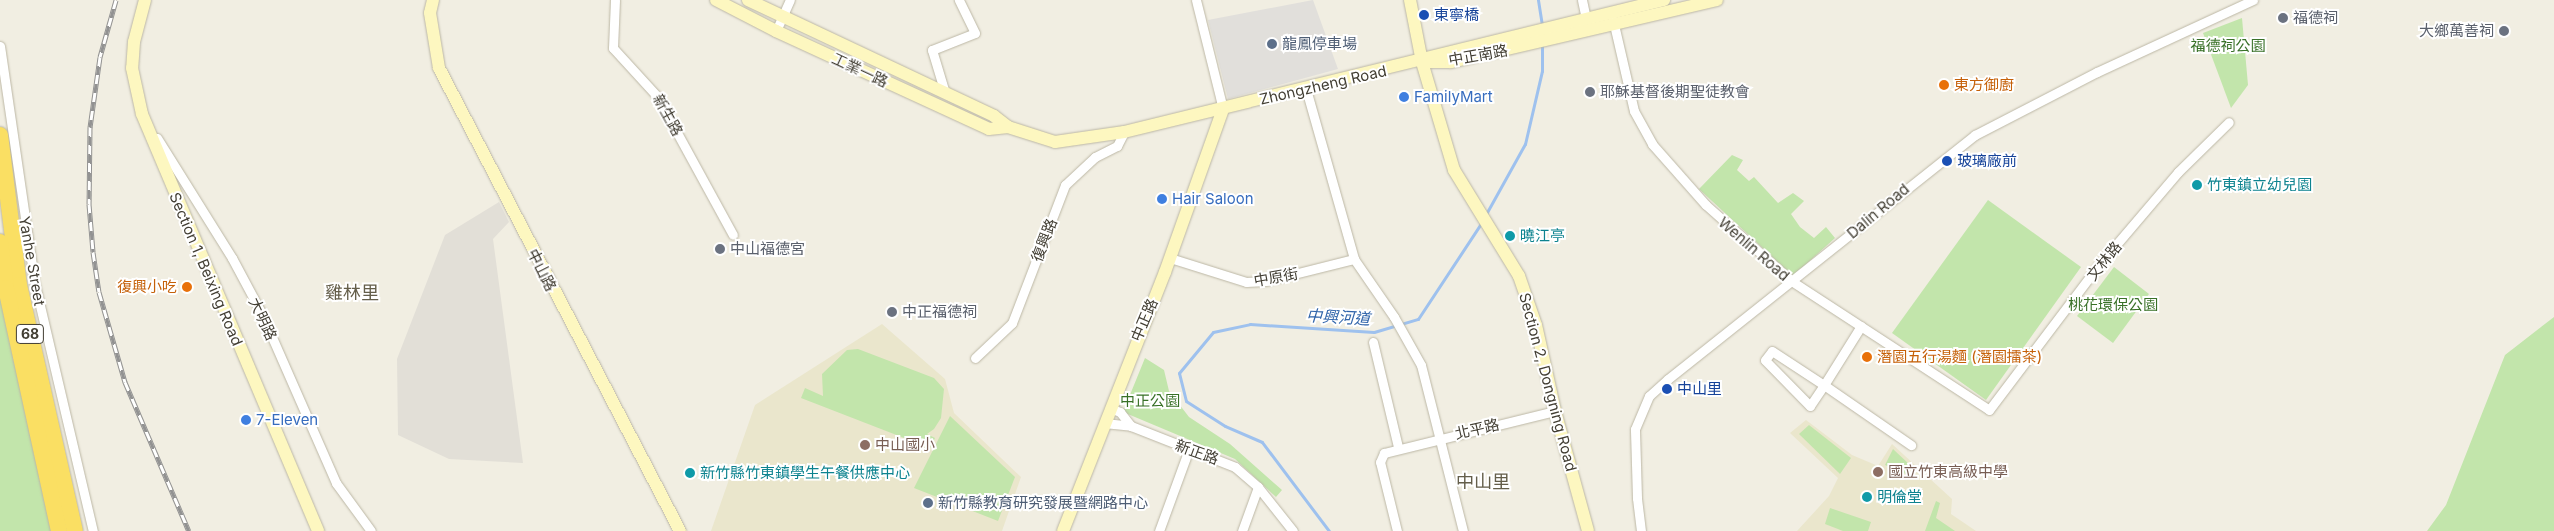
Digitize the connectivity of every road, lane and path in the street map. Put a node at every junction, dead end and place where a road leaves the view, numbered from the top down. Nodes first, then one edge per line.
1 (144, 0) edge
2 (433, 0) edge
3 (615, 0) edge
4 (716, 0) edge
5 (748, 0) edge
6 (790, 0) edge
7 (959, 0) edge
8 (1196, 0) edge
9 (1410, 0) edge
10 (1582, 0) edge
11 (1664, 0) edge
12 (1717, 0) edge
13 (2253, 0) edge
14 (1626, 4) edge
15 (782, 17) junction
16 (1586, 18) junction
17 (1613, 19) junction
18 (776, 32) junction
19 (0, 46) edge
20 (1422, 62) junction
21 (1306, 88) junction
22 (945, 93) junction
23 (1223, 109) junction
24 (142, 114) junction
25 (2229, 122) dead end
26 (1008, 128) junction
27 (1124, 132) junction
28 (0, 135) edge
29 (733, 235) dead end
30 (0, 242) edge
31 (1170, 258) junction
32 (1354, 259) junction
33 (1793, 282) junction
34 (1861, 326) junction
35 (1373, 342) dead end
36 (975, 358) dead end
37 (1824, 385) junction
38 (1110, 408) junction
39 (1555, 411) junction
40 (1104, 423) junction
41 (1131, 426) junction
42 (1441, 438) junction
43 (1911, 445) dead end
44 (1398, 447) junction
45 (1189, 449) junction
46 (1258, 487) junction
47 (59, 531) edge
48 (75, 531) edge
49 (93, 531) edge
50 (318, 531) edge
51 (371, 531) edge
52 (680, 531) edge
53 (1063, 531) edge
54 (1159, 531) edge
55 (1242, 531) edge
56 (1293, 531) edge
57 (1397, 531) edge
58 (1463, 531) edge
59 (1588, 531) edge
60 (1642, 531) edge

1 - 24 street, Section 1, Beixing Road
2 - 52 street, 中山路
3 - 29 street, 新生路
4 - 18 street, 工業一路
5 - 15 street, 工業一路
6 - 15 street
7 - 22 street
8 - 23 street
9 - 20 street
10 - 16 street
11 - 14 street, 中正南路
12 - 17 street, 中正南路
13 - 33 street, Dalin Road
14 - 17 street, 中正南路
15 - 18 street
15 - 22 street, 工業一路
16 - 17 street, 中正南路
16 - 20 street, 中正南路
17 - 20 street, 中正南路
17 - 33 street, Wenlin Road
18 - 26 street, 工業一路
19 - 49 street, Yanhe Street
20 - 21 street, Zhongzheng Road
20 - 39 street, Section 2, Dongning Road
21 - 23 street, Zhongzheng Road
21 - 32 street
22 - 26 street, 工業一路
23 - 27 street, 工業一路
23 - 31 street, 中正路
24 - 50 street, Section 1, Beixing Road
24 - 51 street, 大明路
25 - 34 street, Wenlin Road
26 - 27 street, 工業一路
27 - 36 street, 復興路
28 - 48 highway, 68
30 - 47 highway, 68
31 - 32 street, 中原街
31 - 38 street, 中正路
32 - 42 street
33 - 34 street, Wenlin Road
33 - 60 street, Dalin Road
34 - 37 street
35 - 44 street
37 - 37 street
37 - 43 street
38 - 40 street, 中正路
38 - 41 street, 新正路
39 - 42 street, 北平路
39 - 59 street, Section 2, Dongning Road
40 - 41 street, 新正路
40 - 53 street, 中正路
41 - 45 street, 新正路
42 - 44 street, 北平路
42 - 58 street
44 - 57 street
45 - 46 street, 新正路
45 - 54 street
46 - 55 street
46 - 56 street, 新正路

